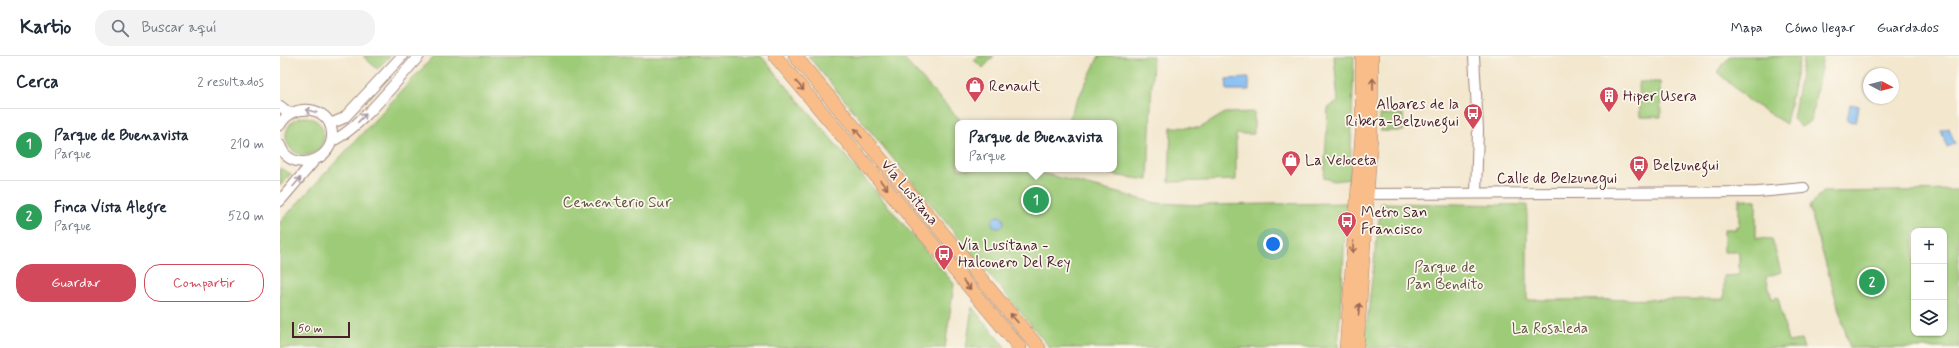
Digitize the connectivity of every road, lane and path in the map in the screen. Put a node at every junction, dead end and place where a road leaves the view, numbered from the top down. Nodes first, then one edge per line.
1 (402, 56) edge
2 (419, 56) edge
3 (775, 56) edge
4 (795, 56) edge
5 (1362, 56) edge
6 (1372, 56) edge
7 (1474, 56) edge
8 (280, 106) edge
9 (289, 114) junction
10 (330, 124) junction
11 (280, 125) edge
12 (332, 141) junction
13 (280, 145) edge
14 (313, 162) junction
15 (1804, 188) dead end
16 (1476, 193) junction
17 (1362, 194) junction
18 (280, 201) edge
19 (1358, 326) junction
20 (1020, 348) edge
21 (1039, 348) edge
22 (1346, 348) edge
23 (1357, 348) edge
24 (1361, 348) edge

1 - 10 street
12 -> 2 street
3 -> 20 main road, Vía Lusitana
21 -> 4 main road, Vía Lusitana
5 - 17 main road
17 -> 6 main road
7 - 16 street
8 - 9 street
10 -> 9 street
9 - 11 street
10 - 12 street
12 - 14 street
13 - 14 street
18 -> 14 street
15 - 16 street, Calle de Belzunegui
16 - 17 street, Calle de Belzunegui
19 -> 17 main road
17 -> 22 main road
19 - 23 main road
19 - 24 main road

